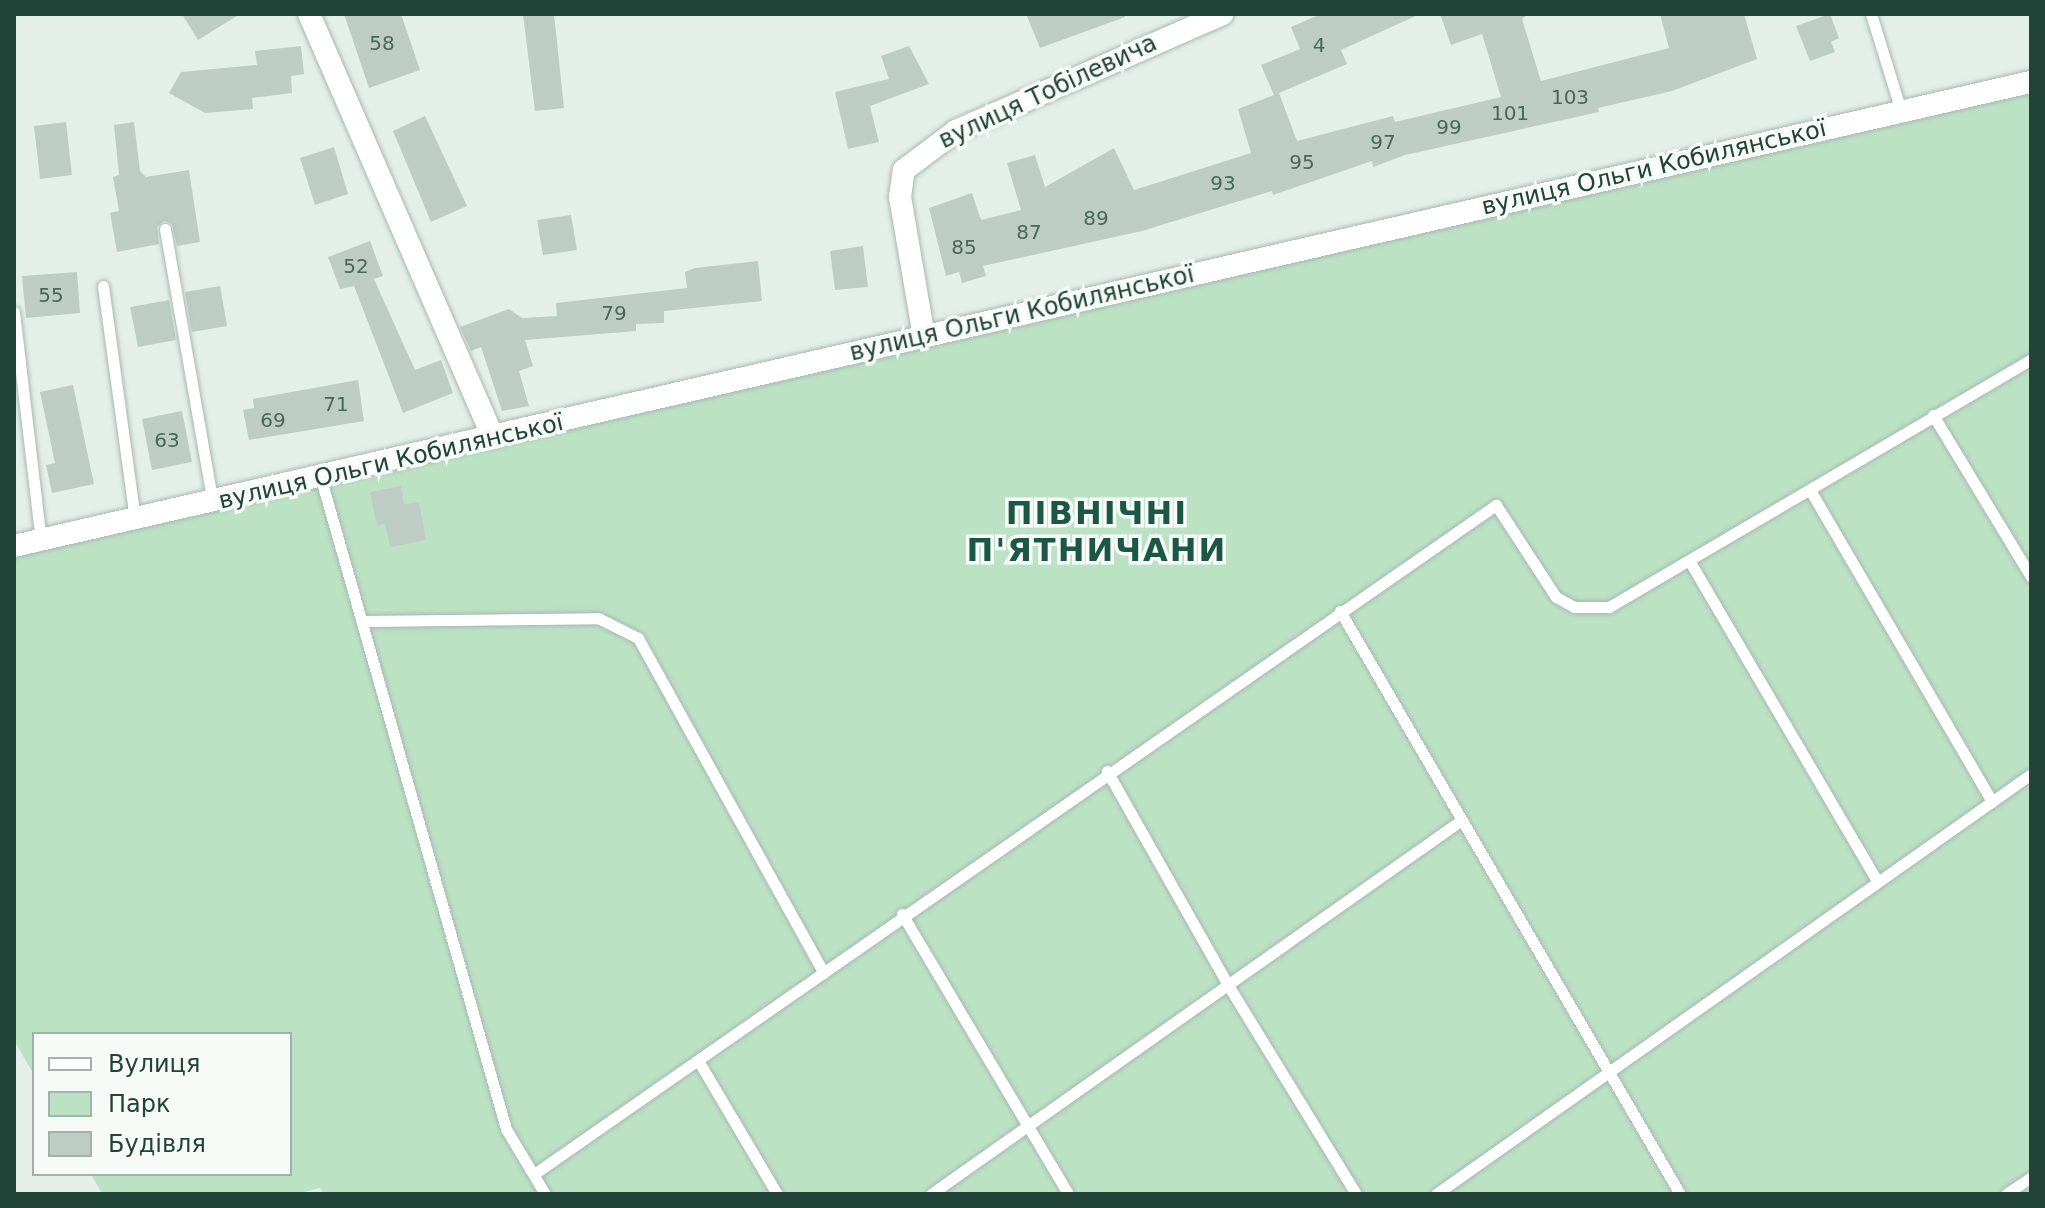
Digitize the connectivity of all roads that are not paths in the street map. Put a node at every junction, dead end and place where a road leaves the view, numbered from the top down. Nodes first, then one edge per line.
1 (309, 14) edge
2 (1222, 14) edge
3 (1871, 14) edge
4 (2031, 82) edge
5 (1901, 111) junction
6 (165, 229) dead end
7 (103, 286) dead end
8 (14, 312) edge
9 (924, 337) junction
10 (2031, 359) edge
11 (1933, 415) junction
12 (493, 437) junction
13 (321, 479) junction
14 (1810, 490) junction
15 (213, 504) junction
16 (135, 522) junction
17 (41, 541) junction
18 (14, 546) edge
19 (1690, 562) junction
20 (2031, 577) edge
21 (1340, 611) junction
22 (365, 621) junction
23 (1107, 771) junction
24 (2031, 774) edge
25 (1992, 802) junction
26 (1460, 821) junction
27 (1878, 882) junction
28 (902, 914) junction
29 (824, 973) junction
30 (1228, 985) junction
31 (699, 1062) junction
32 (1609, 1072) junction
33 (1028, 1126) junction
34 (534, 1174) junction
35 (2031, 1177) edge
36 (545, 1194) edge
37 (777, 1194) edge
38 (931, 1194) edge
39 (1068, 1194) edge
40 (1356, 1194) edge
41 (1436, 1194) edge
42 (1680, 1194) edge
43 (2006, 1194) edge

1 - 12 street
2 - 9 street, вулиця Тобілевича
3 - 5 lane
4 - 5 street, вулиця Ольги Кобилянської
5 - 9 street, вулиця Ольги Кобилянської
6 - 15 lane
7 - 16 lane
8 - 17 lane
9 - 12 street, вулиця Ольги Кобилянської
10 - 11 lane
11 - 14 lane
11 - 20 lane
12 - 13 street, вулиця Ольги Кобилянської
13 - 15 street, вулиця Ольги Кобилянської
13 - 22 lane
14 - 19 lane
14 - 25 lane
15 - 16 street, вулиця Ольги Кобилянської
16 - 17 street, вулиця Ольги Кобилянської
17 - 18 street, вулиця Ольги Кобилянської
19 - 21 lane
19 - 27 lane
21 - 23 lane
21 - 26 lane
22 - 29 lane
22 - 34 lane
23 - 28 lane
23 - 30 lane
24 - 25 lane
25 - 27 lane
26 - 30 lane
26 - 32 lane
27 - 32 lane
28 - 29 lane
28 - 33 lane
29 - 31 lane
30 - 33 lane
30 - 40 lane
31 - 34 lane
31 - 37 lane
32 - 41 lane
32 - 42 lane
33 - 38 lane
33 - 39 lane
34 - 36 lane
35 - 43 lane

